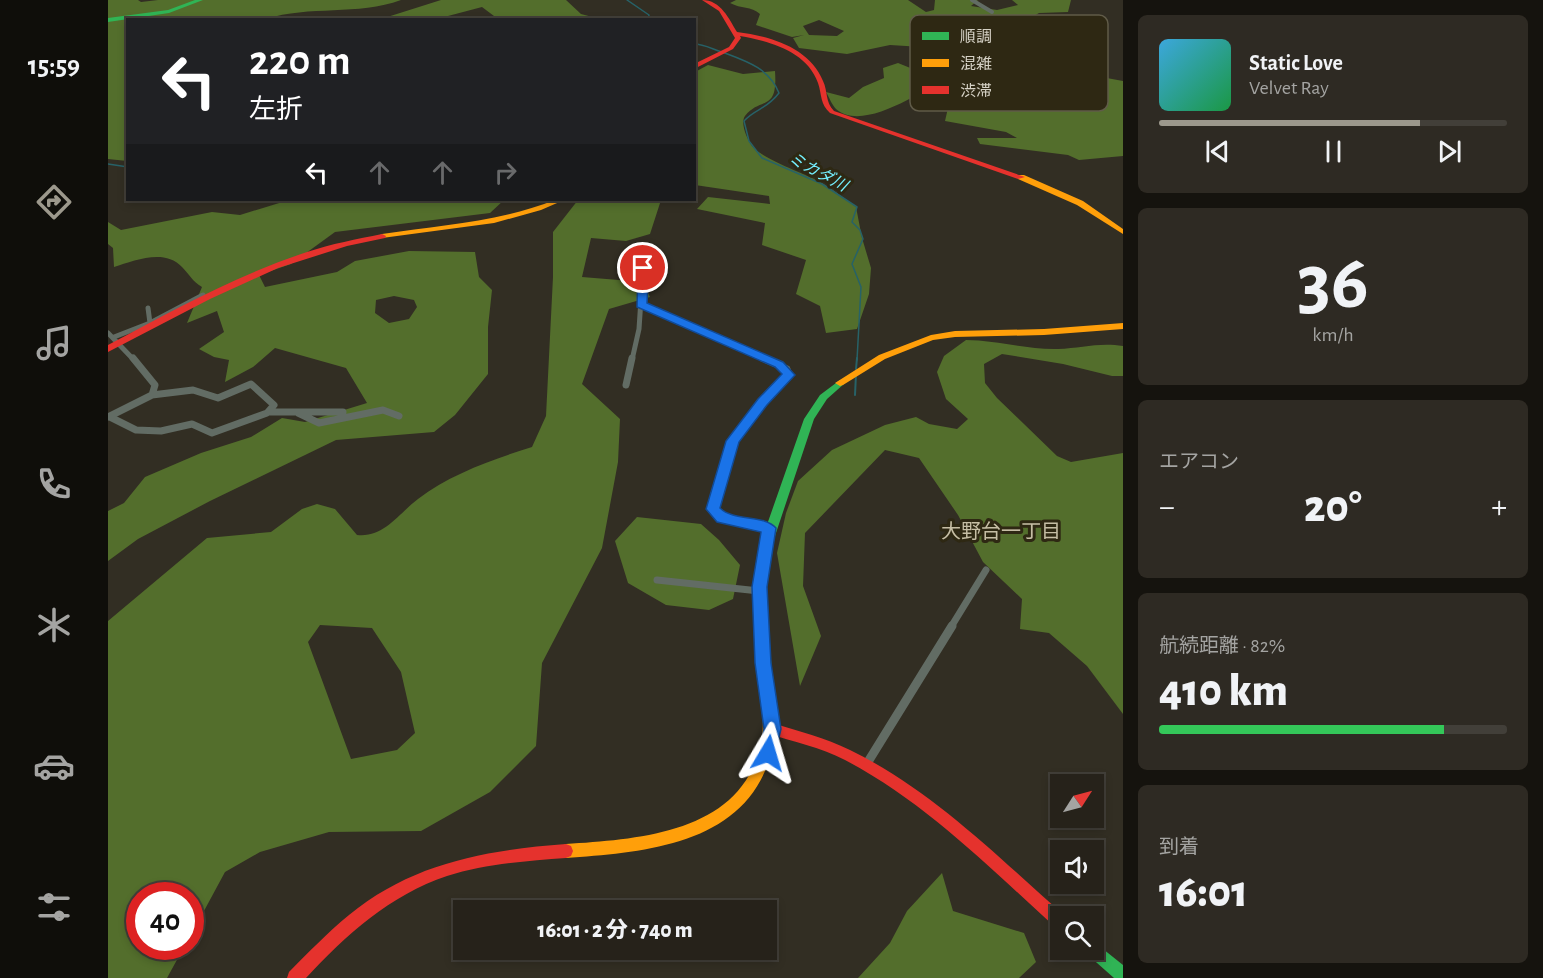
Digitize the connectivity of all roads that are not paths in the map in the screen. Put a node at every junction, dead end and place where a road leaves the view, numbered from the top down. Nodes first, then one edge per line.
1 (200, 0) edge
2 (705, 0) edge
3 (972, 0) edge
4 (992, 12) dead end
5 (108, 20) edge
6 (738, 34) junction
7 (696, 66) edge
8 (558, 201) edge
9 (1123, 232) edge
10 (643, 268) dead end
11 (203, 295) dead end
12 (641, 305) junction
13 (148, 308) dead end
14 (150, 323) junction
15 (1123, 326) edge
16 (113, 338) edge
17 (108, 349) edge
18 (626, 385) dead end
19 (152, 395) junction
20 (269, 412) junction
21 (343, 412) dead end
22 (298, 413) junction
23 (109, 416) edge
24 (399, 416) dead end
25 (768, 528) junction
26 (986, 570) dead end
27 (657, 580) dead end
28 (759, 591) junction
29 (772, 729) junction
30 (866, 765) junction
31 (1050, 913) edge
32 (1104, 959) edge
33 (1123, 975) edge
34 (295, 978) edge

1 - 5 street
2 - 6 street
3 - 4 street
6 - 7 street
6 - 9 street
8 - 16 street
10 - 12 street
11 - 14 street
12 - 18 street
12 - 25 street
13 - 14 street
14 - 16 street
15 - 25 street
16 - 17 street
16 - 19 street
19 - 20 street
19 - 23 street
20 - 22 street
20 - 23 street
21 - 22 street
22 - 24 street
25 - 28 street
26 - 30 street
27 - 28 street
28 - 29 street
29 - 30 street
29 - 34 street
30 - 31 street
32 - 33 street

